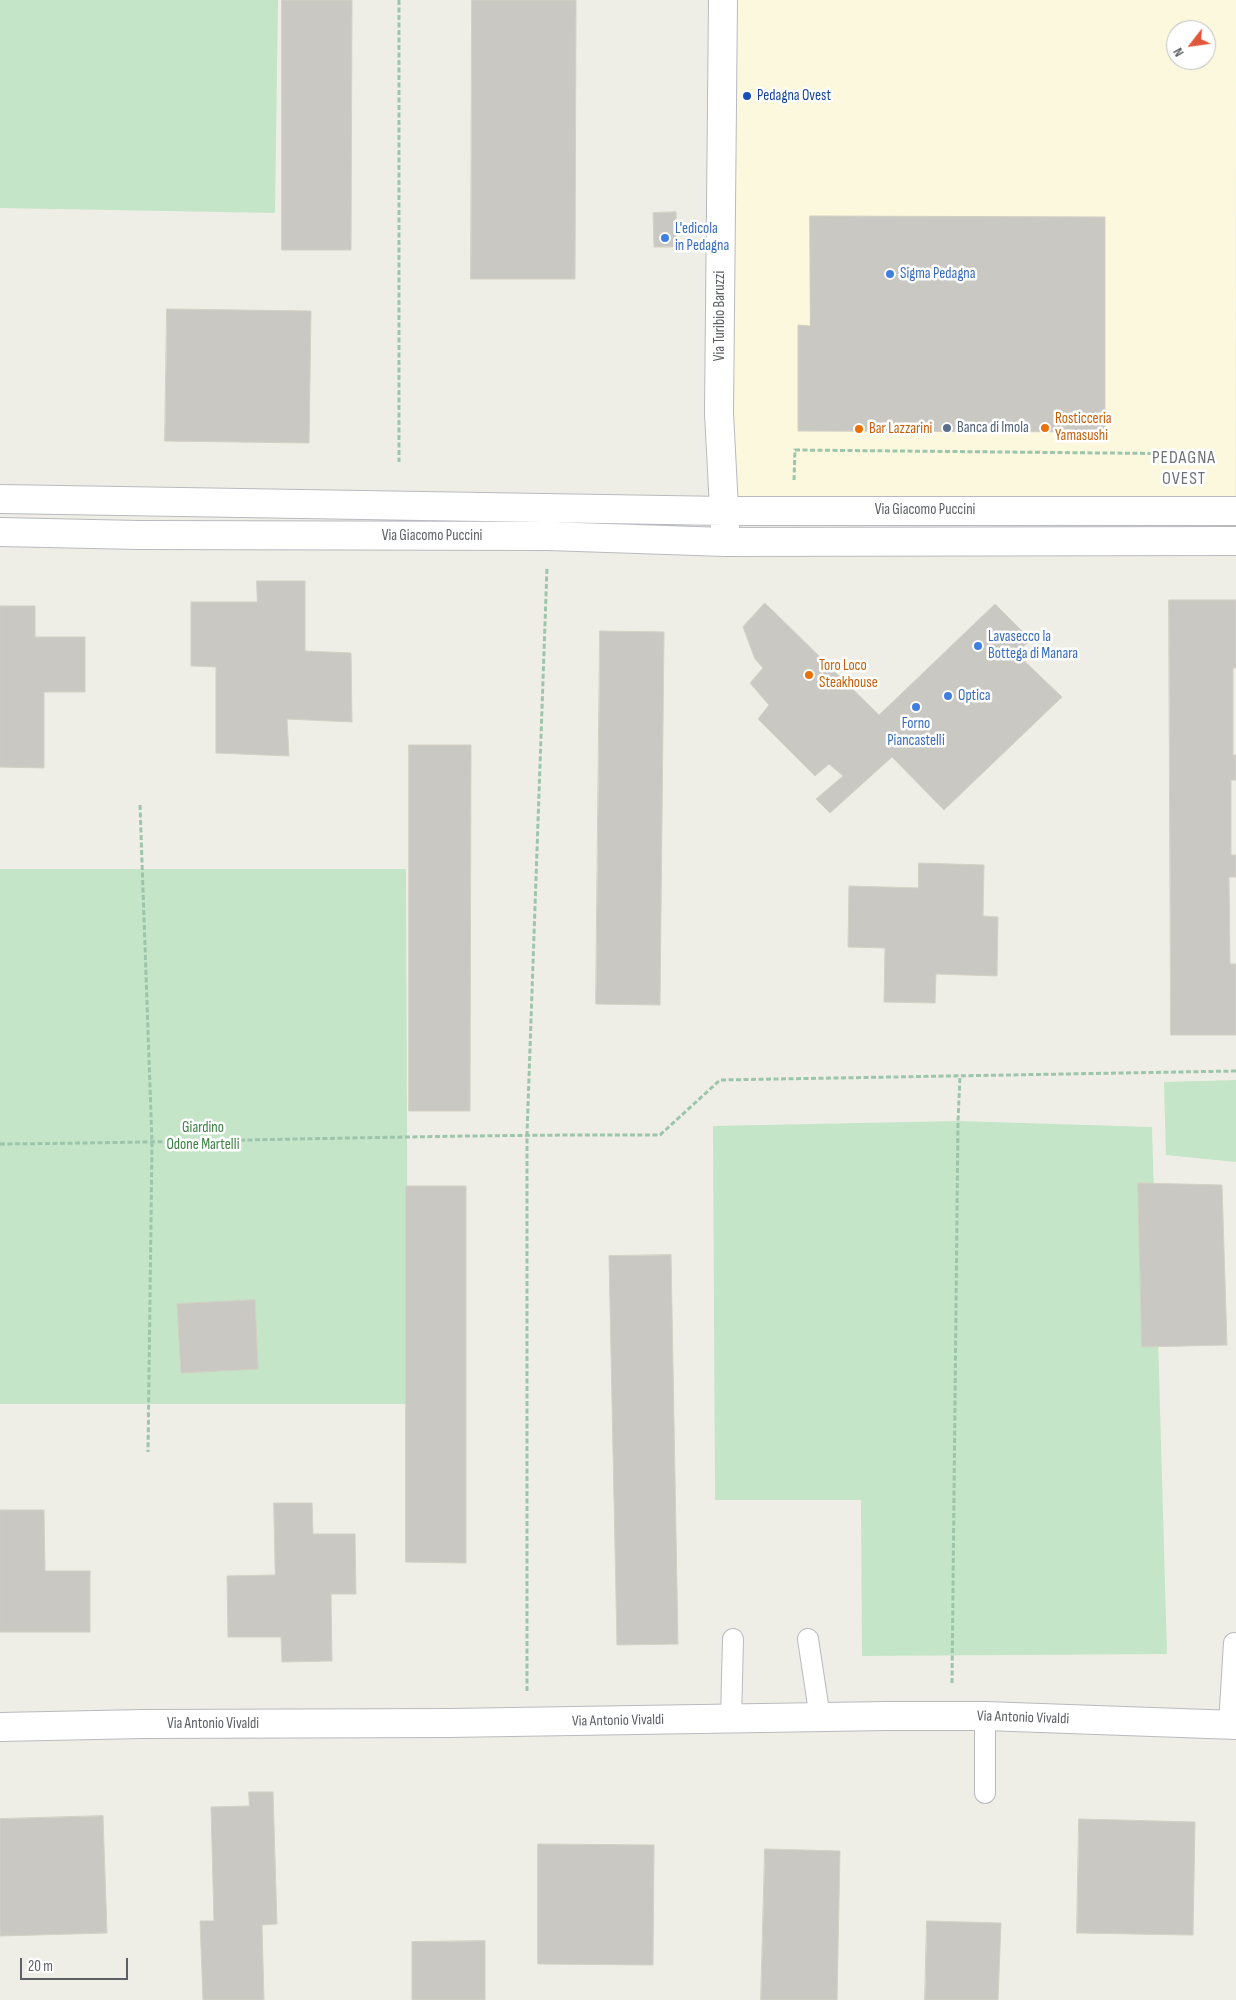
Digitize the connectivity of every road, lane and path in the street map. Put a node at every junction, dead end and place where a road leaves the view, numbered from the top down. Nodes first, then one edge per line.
1 (398, 0) edge
2 (722, 0) edge
3 (1208, 454) dead end
4 (399, 462) dead end
5 (794, 483) dead end
6 (0, 499) edge
7 (42, 500) junction
8 (140, 502) junction
9 (1125, 510) junction
10 (725, 511) junction
11 (1207, 511) junction
12 (1236, 511) edge
13 (0, 532) edge
14 (43, 533) junction
15 (139, 535) junction
16 (1207, 541) junction
17 (1236, 541) edge
18 (725, 542) junction
19 (1125, 542) junction
20 (547, 559) dead end
21 (140, 805) dead end
22 (1236, 1072) edge
23 (960, 1076) junction
24 (527, 1134) junction
25 (152, 1143) junction
26 (0, 1144) edge
27 (148, 1452) dead end
28 (733, 1639) dead end
29 (808, 1639) dead end
30 (1234, 1643) dead end
31 (952, 1690) dead end
32 (527, 1691) dead end
33 (985, 1716) junction
34 (820, 1718) junction
35 (731, 1719) junction
36 (1232, 1725) edge
37 (0, 1727) edge
38 (985, 1793) dead end

1 - 4 path
2 - 10 street, Via Turibio Baruzzi
3 - 5 path
6 - 7 street, Via Giacomo Puccini
7 - 8 street, Via Giacomo Puccini
7 - 14 street
8 - 10 street, Via Giacomo Puccini
8 - 15 street
9 - 10 street, Via Giacomo Puccini
9 - 11 street, Via Giacomo Puccini
9 - 19 street
10 - 18 street
11 - 12 street, Via Giacomo Puccini
11 - 16 street
13 - 14 street, Via Giacomo Puccini
14 - 15 street, Via Giacomo Puccini
15 - 18 street, Via Giacomo Puccini
16 - 17 street, Via Giacomo Puccini
16 - 19 street, Via Giacomo Puccini
18 - 19 street, Via Giacomo Puccini
20 - 24 path
21 - 25 path
22 - 23 path
23 - 24 path
23 - 31 path
24 - 25 path
24 - 32 path
25 - 26 path
25 - 27 path
28 - 35 lane
29 - 34 lane
30 - 36 lane
33 - 34 street, Via Antonio Vivaldi
33 - 36 street, Via Antonio Vivaldi
33 - 38 lane
34 - 35 street, Via Antonio Vivaldi
35 - 37 street, Via Antonio Vivaldi

